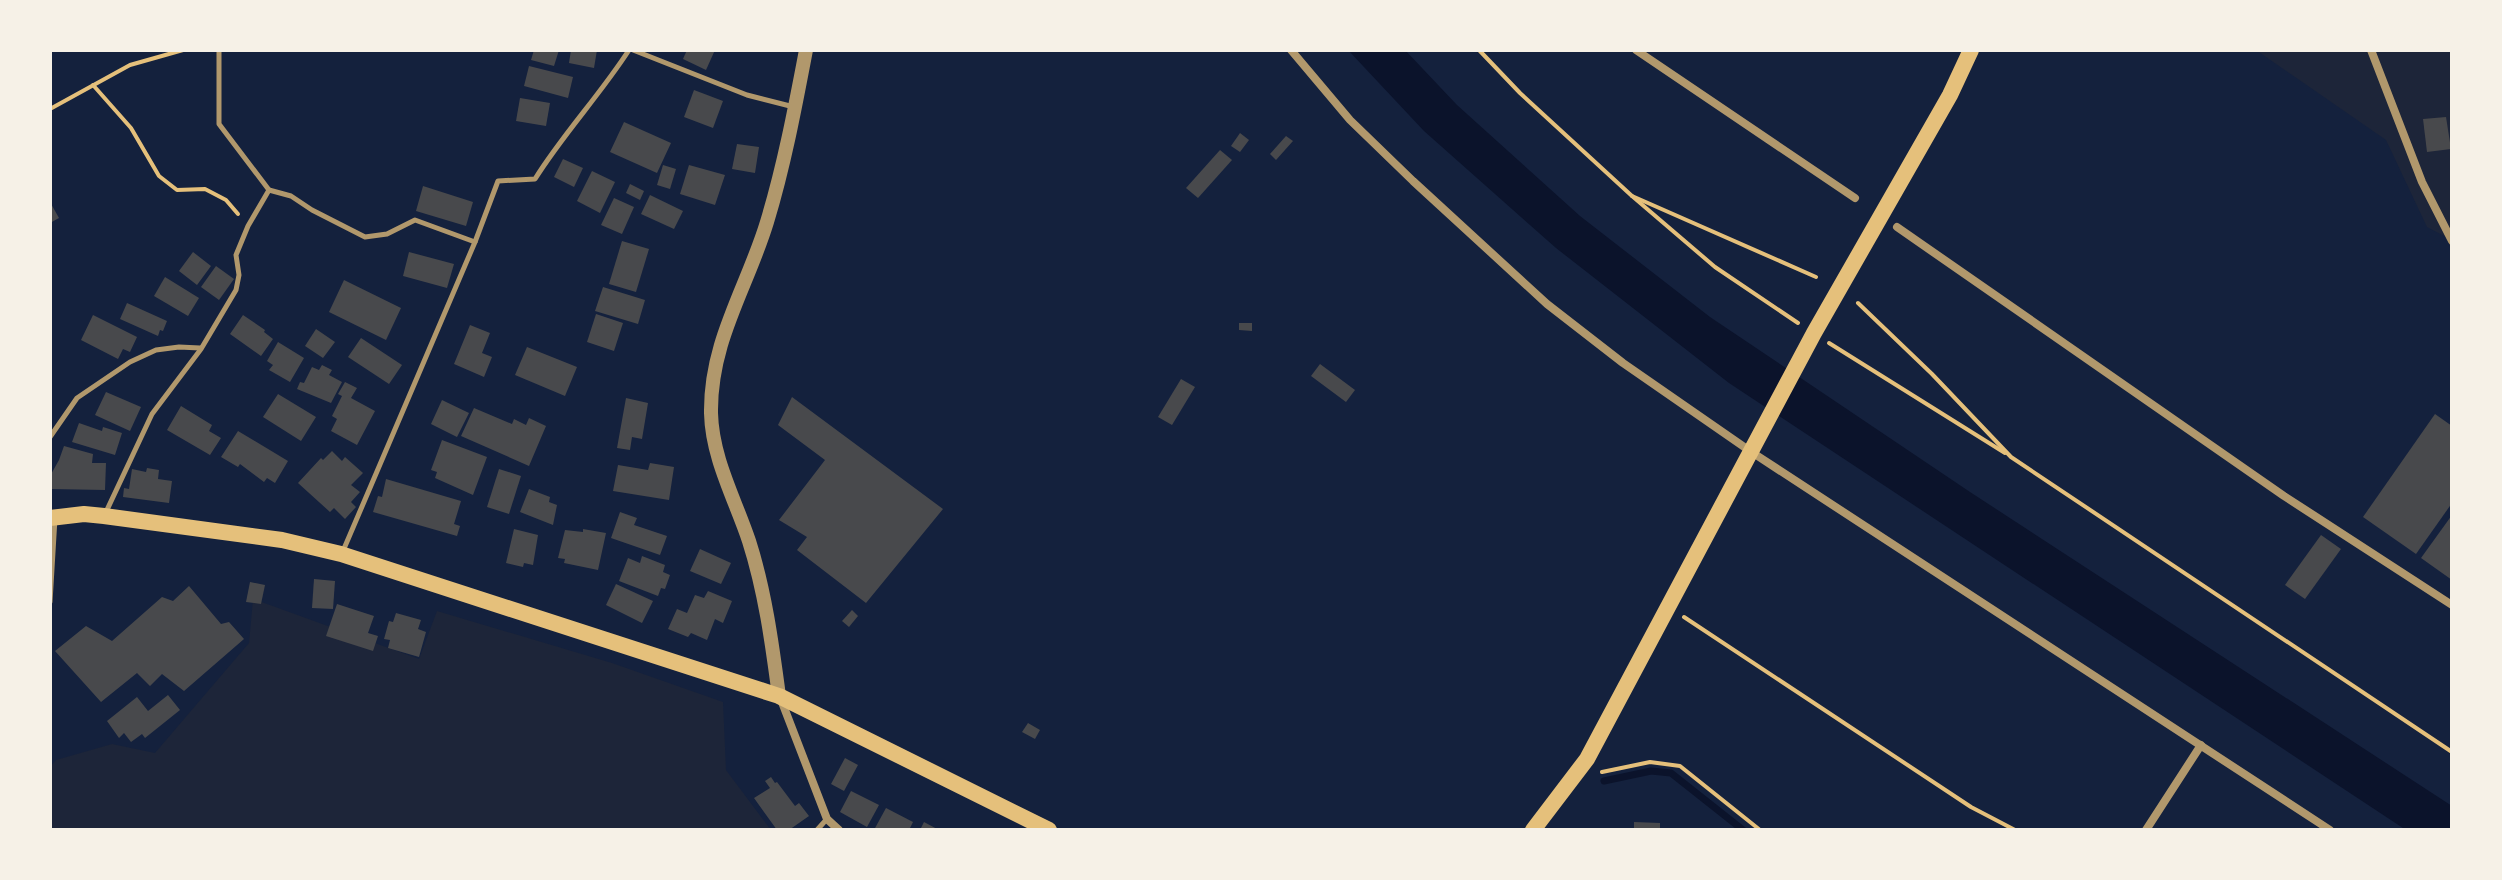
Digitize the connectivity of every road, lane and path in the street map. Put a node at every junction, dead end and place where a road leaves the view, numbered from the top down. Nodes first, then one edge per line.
1 (183, 50) edge
2 (219, 50) edge
3 (631, 50) edge
4 (806, 50) edge
5 (1291, 50) edge
6 (1479, 50) edge
7 (1636, 50) edge
8 (1971, 50) edge
9 (2371, 50) edge
10 (93, 85) junction
11 (795, 107) junction
12 (50, 109) edge
13 (269, 190) junction
14 (1632, 196) junction
15 (1855, 198) dead end
16 (248, 226) junction
17 (1897, 227) dead end
18 (2452, 241) edge
19 (475, 242) junction
20 (1816, 277) dead end
21 (1858, 303) dead end
22 (1812, 337) junction
23 (201, 349) junction
24 (50, 437) edge
25 (1753, 446) junction
26 (2011, 457) junction
27 (104, 516) junction
28 (53, 518) edge
29 (341, 554) junction
30 (50, 602) edge
31 (2452, 605) edge
32 (1697, 624) dead end
33 (779, 696) junction
34 (2201, 745) junction
35 (2452, 752) edge
36 (1572, 777) junction
37 (827, 819) junction
38 (817, 830) edge
39 (839, 830) edge
40 (1049, 830) edge
41 (1533, 830) edge
42 (1760, 830) edge
43 (2015, 830) edge
44 (2146, 830) edge
45 (2330, 830) edge

1 - 10 path
2 - 13 lane
3 - 11 lane
3 - 19 lane
4 - 11 street
5 - 25 street
6 - 14 path
7 - 15 street
8 - 22 main road
9 - 18 street
10 - 12 path
10 - 16 path
11 - 33 street
13 - 16 lane
13 - 19 lane
14 - 20 path
14 - 22 path
16 - 23 lane
17 - 31 street
19 - 29 lane
21 - 26 path
22 - 25 main road
22 - 26 path
23 - 24 lane
23 - 27 lane
25 - 34 street
25 - 36 main road
26 - 35 path
27 - 28 main road
27 - 29 main road
28 - 30 lane
29 - 33 main road
32 - 43 path
33 - 37 street
33 - 40 main road
34 - 44 street
34 - 45 street
36 - 41 main road
36 - 42 path
37 - 38 lane
37 - 39 street

